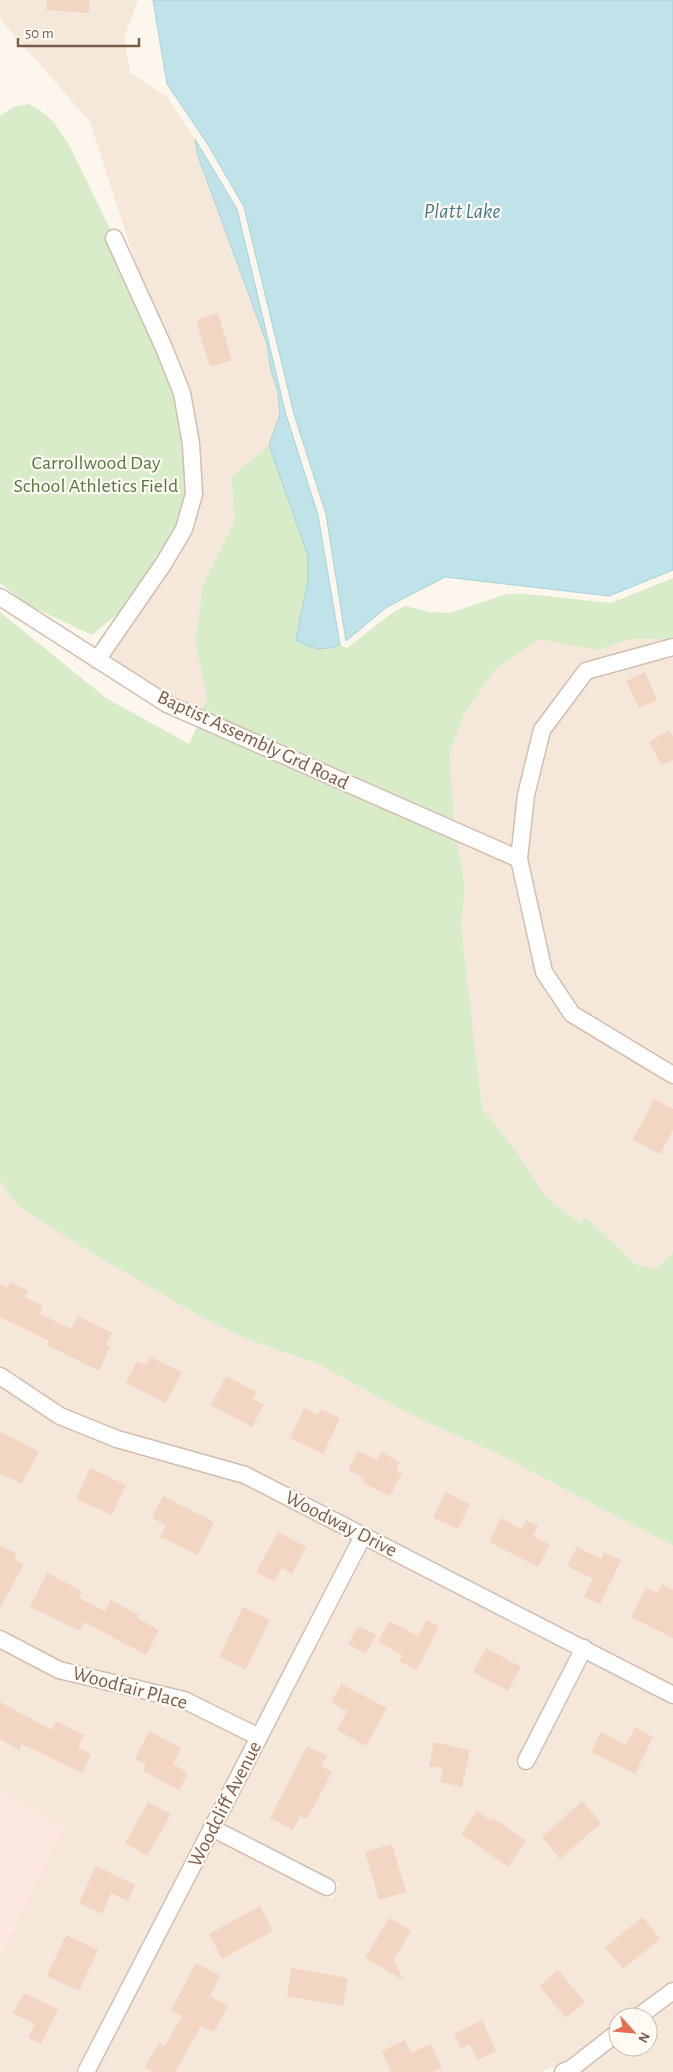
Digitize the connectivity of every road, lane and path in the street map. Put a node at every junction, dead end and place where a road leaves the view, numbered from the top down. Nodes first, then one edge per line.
1 (114, 238) dead end
2 (0, 597) edge
3 (673, 646) edge
4 (97, 660) junction
5 (518, 859) junction
6 (673, 1075) edge
7 (0, 1376) edge
8 (363, 1536) junction
9 (0, 1639) edge
10 (584, 1648) junction
11 (673, 1696) edge
12 (259, 1737) junction
13 (526, 1761) dead end
14 (212, 1828) junction
15 (327, 1887) dead end
16 (673, 1991) edge
17 (651, 2007) edge
18 (608, 2040) edge
19 (86, 2072) edge
20 (563, 2072) edge

1 - 4 street
2 - 4 street, Baptist Assembly Grd Road
3 - 5 street
4 - 5 street, Baptist Assembly Grd Road
5 - 6 street
7 - 8 street, Woodway Drive
8 - 10 street, Woodway Drive
8 - 12 street, Woodcliff Avenue
9 - 12 street, Woodfair Place
10 - 11 street, Woodway Drive
10 - 13 street
12 - 14 street, Woodcliff Avenue
14 - 15 street
14 - 19 street, Woodcliff Avenue
16 - 17 street
18 - 20 street

